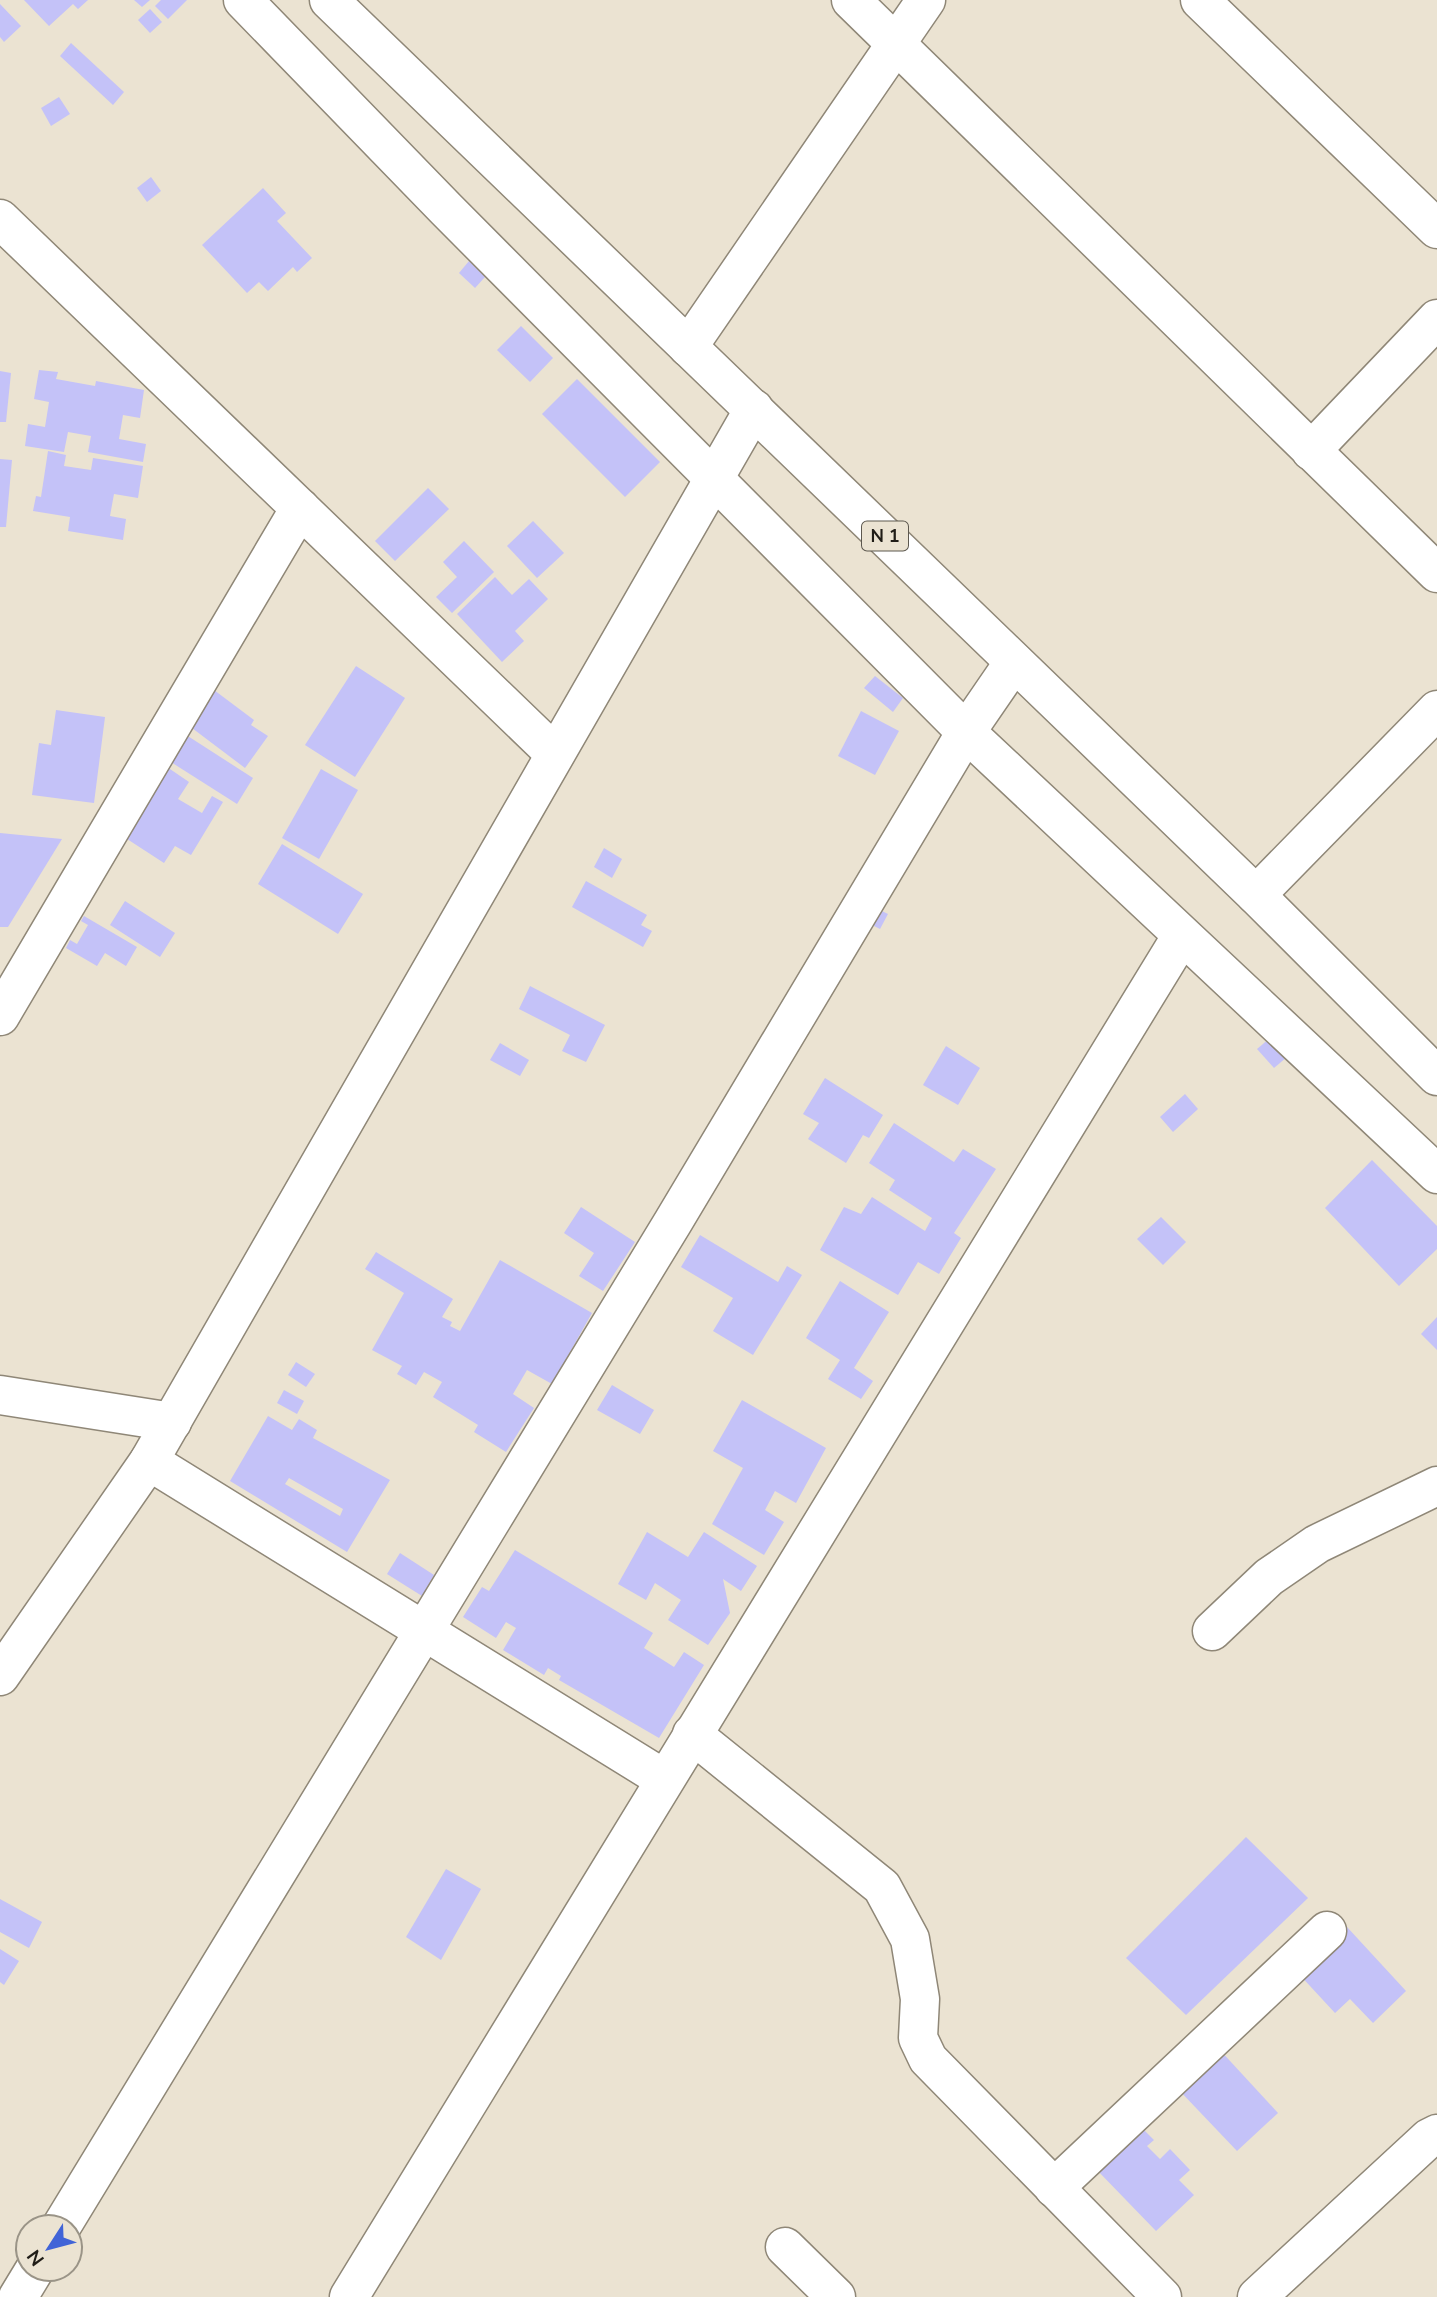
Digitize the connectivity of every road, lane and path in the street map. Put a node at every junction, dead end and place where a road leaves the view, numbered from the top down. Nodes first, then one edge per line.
1 (243, 0) edge
2 (329, 0) edge
3 (851, 0) edge
4 (926, 0) edge
5 (1200, 0) edge
6 (896, 43) junction
7 (0, 219) edge
8 (1437, 229) edge
9 (1437, 319) edge
10 (688, 347) junction
11 (754, 409) junction
12 (1311, 451) junction
13 (713, 479) junction
14 (300, 508) junction
15 (1437, 573) edge
16 (1014, 662) junction
17 (1437, 710) edge
18 (966, 732) junction
19 (555, 754) junction
20 (1256, 895) junction
21 (1181, 937) junction
22 (0, 1016) edge
23 (1437, 1076) edge
24 (1437, 1174) edge
25 (0, 1395) edge
26 (172, 1422) junction
27 (149, 1461) junction
28 (1435, 1491) edge
29 (424, 1631) junction
30 (1212, 1631) dead end
31 (6, 1660) edge
32 (692, 1734) junction
33 (664, 1779) junction
34 (1327, 1931) dead end
35 (1437, 2134) edge
36 (1055, 2188) junction
37 (70, 2213) edge
38 (785, 2247) dead end
39 (349, 2297) edge
40 (836, 2297) edge
41 (1162, 2297) edge
42 (1257, 2297) edge

1 - 13 main road
2 - 10 main road, N 1
3 - 6 main road
4 - 6 main road
5 - 8 main road
6 - 10 main road
6 - 12 main road
7 - 14 main road
9 - 12 main road
10 - 11 main road, N 1
11 - 13 main road
11 - 16 main road, N 1
12 - 15 main road
13 - 18 main road
13 - 19 main road
14 - 19 main road
14 - 22 main road
16 - 18 main road
16 - 20 main road, N 1
17 - 20 main road
18 - 21 main road
18 - 29 main road
19 - 26 main road
20 - 23 main road, N 1
21 - 24 main road
21 - 32 main road
25 - 26 main road
26 - 27 main road
27 - 29 main road
27 - 31 main road
28 - 30 main road
29 - 33 main road
29 - 37 main road
32 - 33 main road
32 - 36 main road
33 - 39 main road
34 - 36 main road
35 - 42 main road
36 - 41 main road
38 - 40 main road

